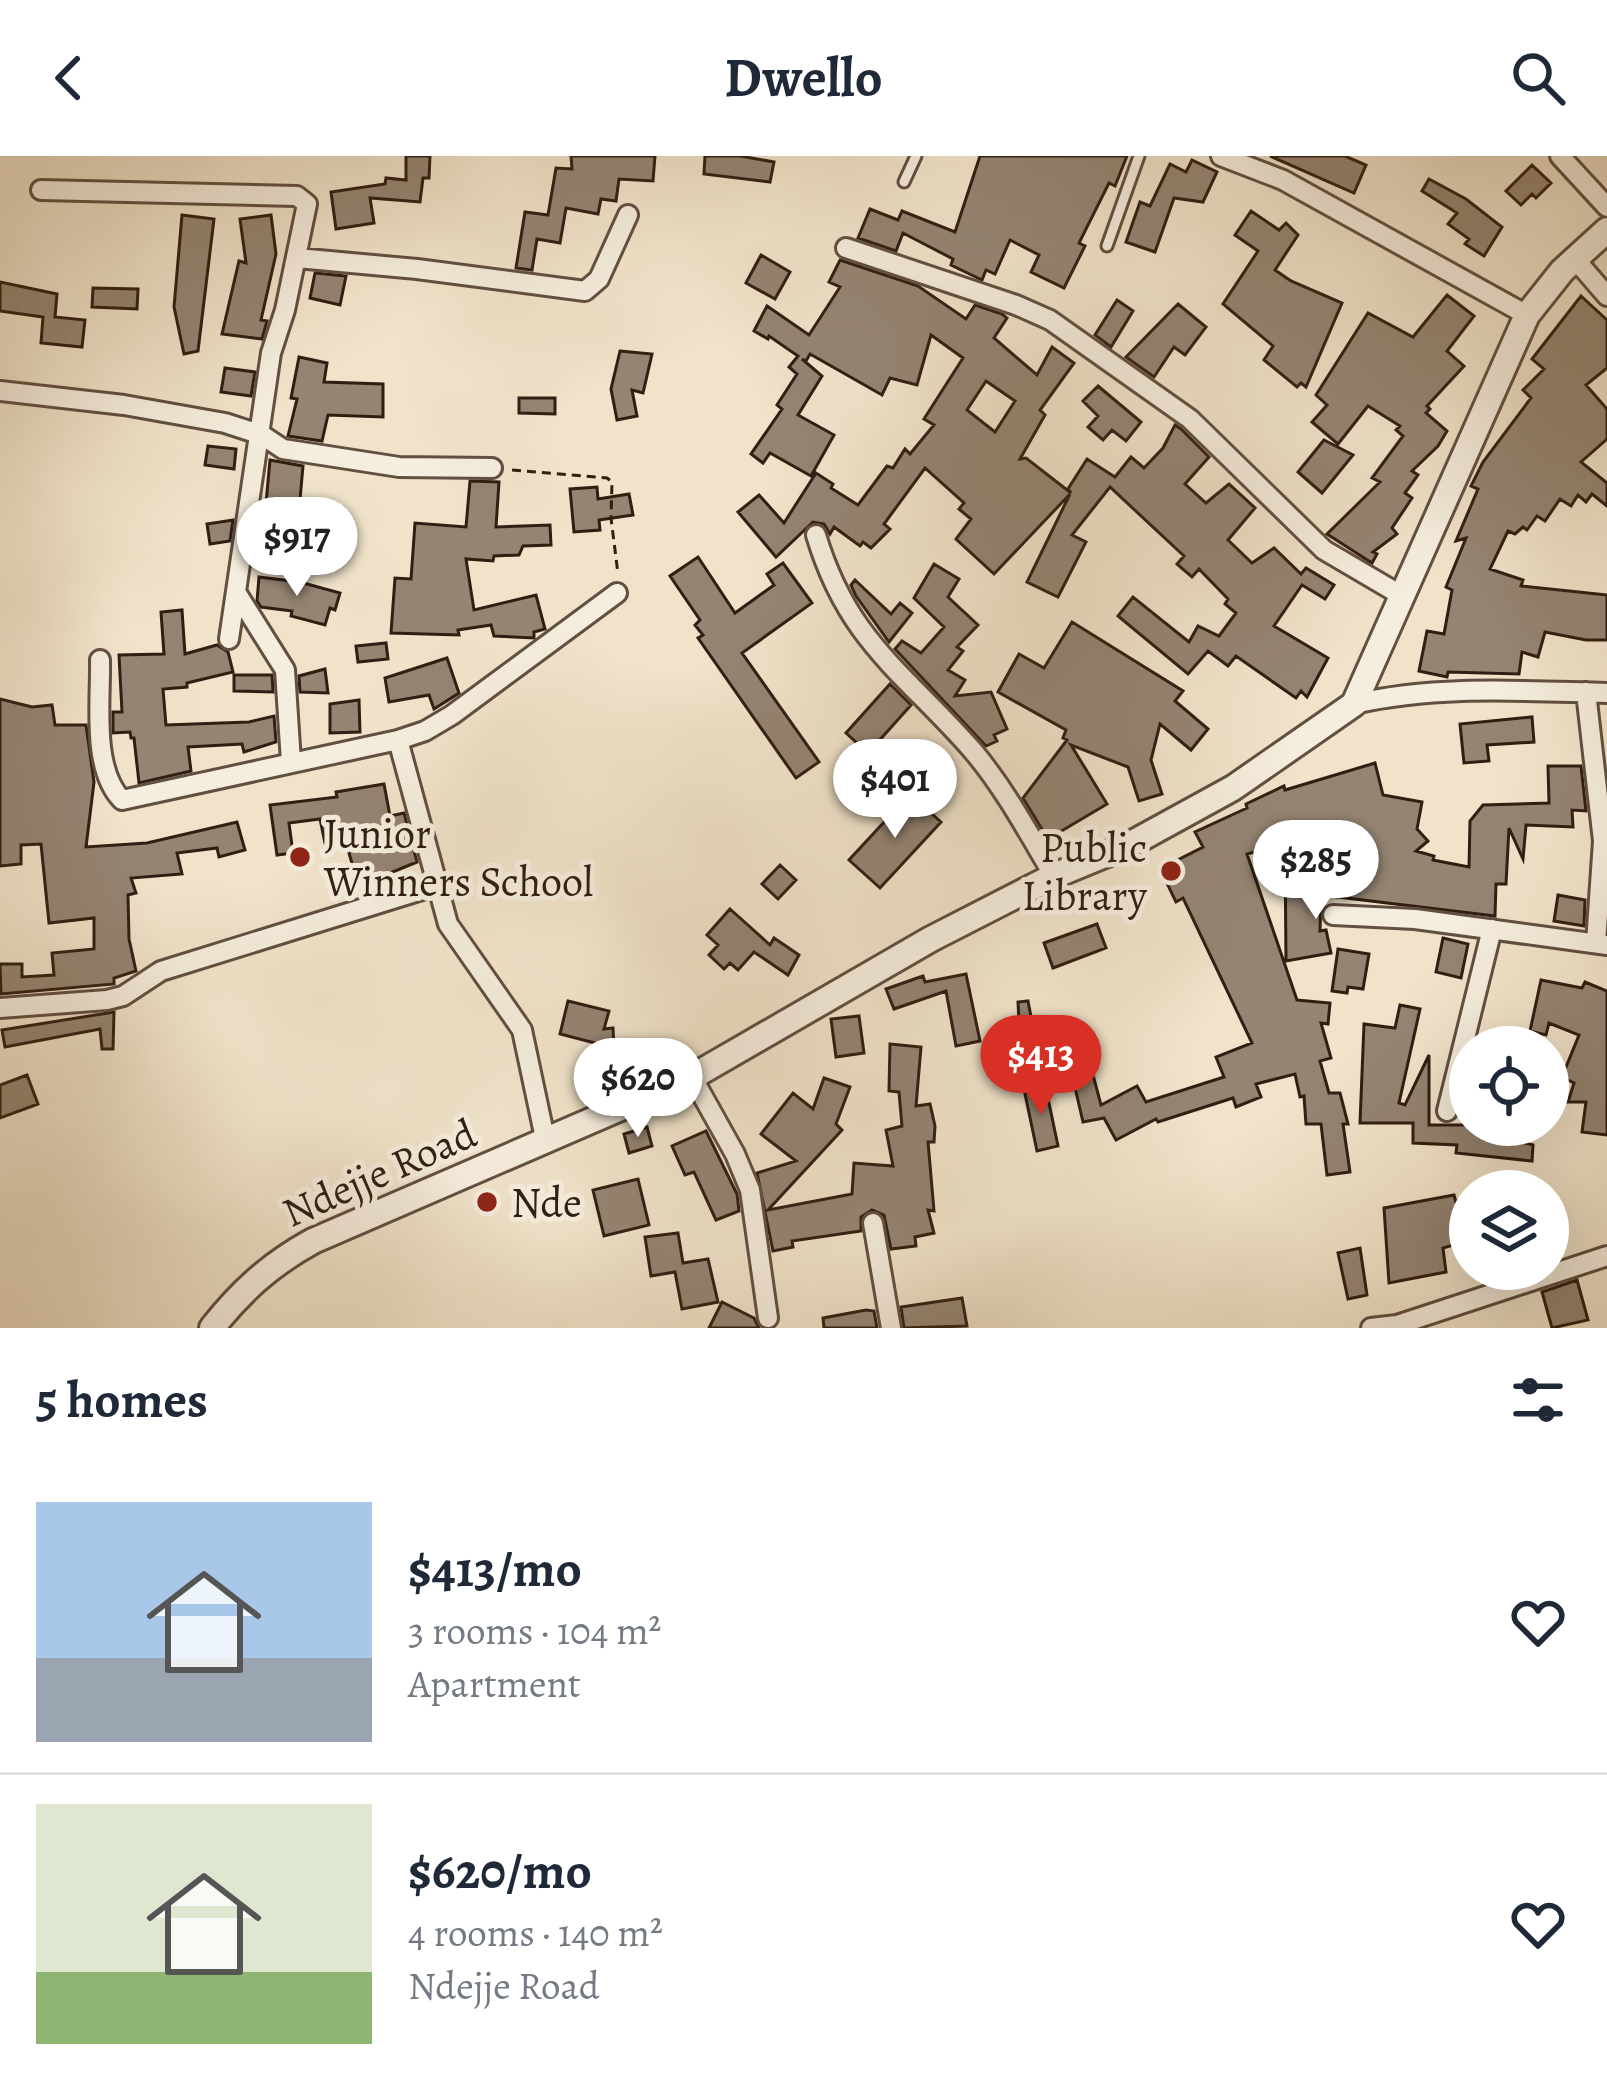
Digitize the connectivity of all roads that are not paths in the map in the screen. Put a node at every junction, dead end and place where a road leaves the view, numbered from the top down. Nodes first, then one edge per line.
1 (916, 156) edge
2 (1139, 156) edge
3 (1221, 156) edge
4 (1560, 156) edge
5 (904, 182) dead end
6 (41, 190) dead end
7 (1607, 207) edge
8 (628, 215) dead end
9 (1607, 230) edge
10 (1107, 246) dead end
11 (846, 248) dead end
12 (297, 258) junction
13 (1575, 259) junction
14 (1607, 296) edge
15 (1527, 315) junction
16 (0, 391) edge
17 (262, 435) junction
18 (492, 468) road end
19 (816, 535) dead end
20 (236, 592) junction
21 (617, 593) road end
22 (1403, 597) junction
23 (229, 639) dead end
24 (100, 660) dead end
25 (1586, 692) junction
26 (1607, 693) edge
27 (1354, 704) junction
28 (398, 740) junction
29 (291, 763) junction
30 (1054, 877) junction
31 (438, 885) junction
32 (1333, 915) dead end
33 (1492, 929) junction
34 (1602, 944) edge
35 (0, 1008) edge
36 (692, 1077) junction
37 (1448, 1111) dead end
38 (546, 1143) junction
39 (873, 1223) dead end
40 (1607, 1256) edge
41 (768, 1318) dead end
42 (1412, 1324) edge
43 (212, 1328) edge
44 (891, 1328) edge
45 (1371, 1328) edge

1 - 5 lane
2 - 10 lane
3 - 15 street
4 - 7 street
6 - 12 street
8 - 12 street
9 - 13 street
11 - 22 street
12 - 17 street
13 - 14 street
13 - 15 street
15 - 22 street
16 - 17 street
17 - 18 street
17 - 20 street
19 - 30 street
20 - 23 street
20 - 29 street
21 - 28 street
22 - 27 street
24 - 29 street
25 - 26 street
25 - 27 street
25 - 34 street
27 - 30 street, Ndejje Road
28 - 29 street
28 - 31 street
30 - 36 street, Ndejje Road
31 - 35 street
31 - 38 street
32 - 33 street
33 - 34 street
33 - 37 street
36 - 38 street, Ndejje Road
36 - 41 street
38 - 43 street, Ndejje Road
39 - 44 street
40 - 42 street
42 - 45 street

